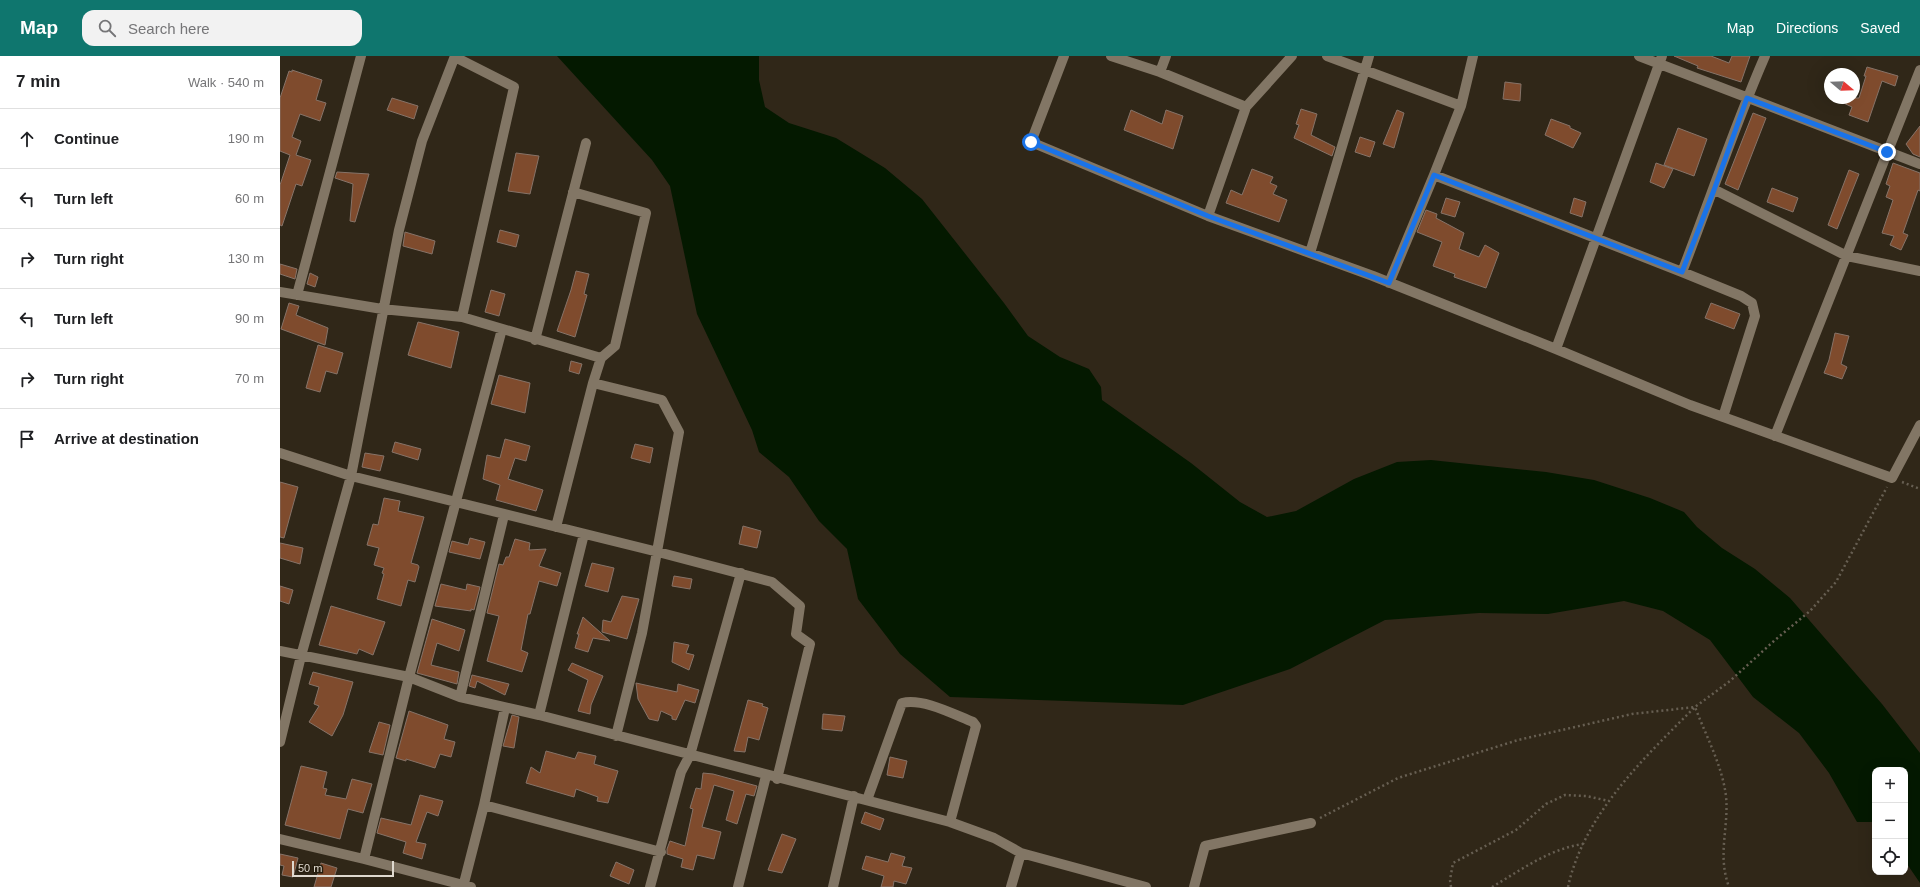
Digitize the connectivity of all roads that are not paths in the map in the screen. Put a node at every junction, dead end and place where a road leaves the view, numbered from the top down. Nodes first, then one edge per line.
1 (361, 56) edge
2 (1064, 56) edge
3 (1111, 56) edge
4 (1166, 56) edge
5 (1292, 56) edge
6 (1327, 56) edge
7 (1370, 56) edge
8 (1474, 56) edge
9 (1639, 56) edge
10 (1765, 56) edge
11 (455, 57) edge
12 (1660, 60) edge
13 (1920, 70) edge
14 (1364, 71) junction
15 (1160, 72) junction
16 (1747, 98) junction
17 (1460, 106) junction
18 (1246, 107) junction
19 (586, 143) dead end
20 (1887, 152) junction
21 (1920, 164) edge
22 (1434, 175) junction
23 (1714, 190) junction
24 (573, 192) junction
25 (1208, 216) junction
26 (1596, 239) junction
27 (1310, 253) junction
28 (1847, 256) junction
29 (1682, 272) junction
30 (1920, 272) edge
31 (1389, 283) junction
32 (280, 292) edge
33 (297, 295) junction
34 (382, 309) junction
35 (462, 318) junction
36 (502, 330) junction
37 (535, 340) junction
38 (1556, 349) junction
39 (601, 358) junction
40 (593, 383) junction
41 (1723, 417) junction
42 (1920, 425) edge
43 (1775, 436) junction
44 (280, 452) edge
45 (351, 476) junction
46 (456, 503) junction
47 (504, 515) junction
48 (556, 527) junction
49 (584, 534) junction
50 (658, 552) junction
51 (741, 573) junction
52 (280, 651) edge
53 (301, 656) junction
54 (409, 677) junction
55 (460, 697) junction
56 (505, 708) junction
57 (539, 715) junction
58 (616, 736) junction
59 (280, 742) edge
60 (690, 755) junction
61 (766, 776) junction
62 (778, 779) junction
63 (854, 796) junction
64 (867, 800) junction
65 (484, 805) junction
66 (950, 822) junction
67 (1310, 823) road end
68 (280, 839) edge
69 (661, 852) junction
70 (1021, 853) junction
71 (364, 858) junction
72 (466, 886) edge
73 (650, 887) edge
74 (738, 887) edge
75 (833, 887) edge
76 (1010, 887) edge
77 (1146, 887) edge
78 (1194, 887) edge

1 - 33 street
2 - 25 street
3 - 15 street
4 - 15 street
5 - 18 street
6 - 14 street
7 - 14 street
8 - 17 street
9 - 12 street
10 - 16 street
11 - 34 street
11 - 35 street
12 - 16 street
12 - 26 street
13 - 20 street
14 - 17 street
14 - 27 street
15 - 18 street
16 - 20 street
16 - 23 street
17 - 22 street
18 - 25 street
19 - 24 street
20 - 21 street
20 - 28 street
22 - 26 street
22 - 31 street
23 - 28 street
23 - 29 street
24 - 37 street
24 - 39 street
25 - 27 street
26 - 29 street
26 - 38 street
27 - 31 street
28 - 30 street
28 - 43 street
29 - 41 street
31 - 38 street
32 - 33 street
33 - 34 street
34 - 35 street
34 - 45 street
35 - 36 street
36 - 37 street
36 - 46 street
37 - 39 street
38 - 41 street
39 - 40 street
40 - 48 street
40 - 50 street
41 - 43 street
42 - 43 street
44 - 45 street
45 - 46 street
45 - 53 street
46 - 47 street
46 - 54 street
47 - 48 street
47 - 55 street
48 - 49 street
49 - 50 street
49 - 57 street
50 - 51 street
50 - 58 street
51 - 60 street
51 - 62 street
52 - 53 street
53 - 54 street
53 - 59 street
54 - 55 street
54 - 71 street
55 - 56 street
56 - 57 street
56 - 65 street
57 - 58 street
58 - 60 street
60 - 61 street
60 - 69 street
61 - 62 street
61 - 74 street
62 - 63 street
63 - 64 street
63 - 75 street
64 - 66 street
64 - 66 street
65 - 69 street
65 - 72 street
66 - 70 street
67 - 78 street
68 - 71 street
69 - 73 street
70 - 76 street
70 - 77 street
71 - 72 street

